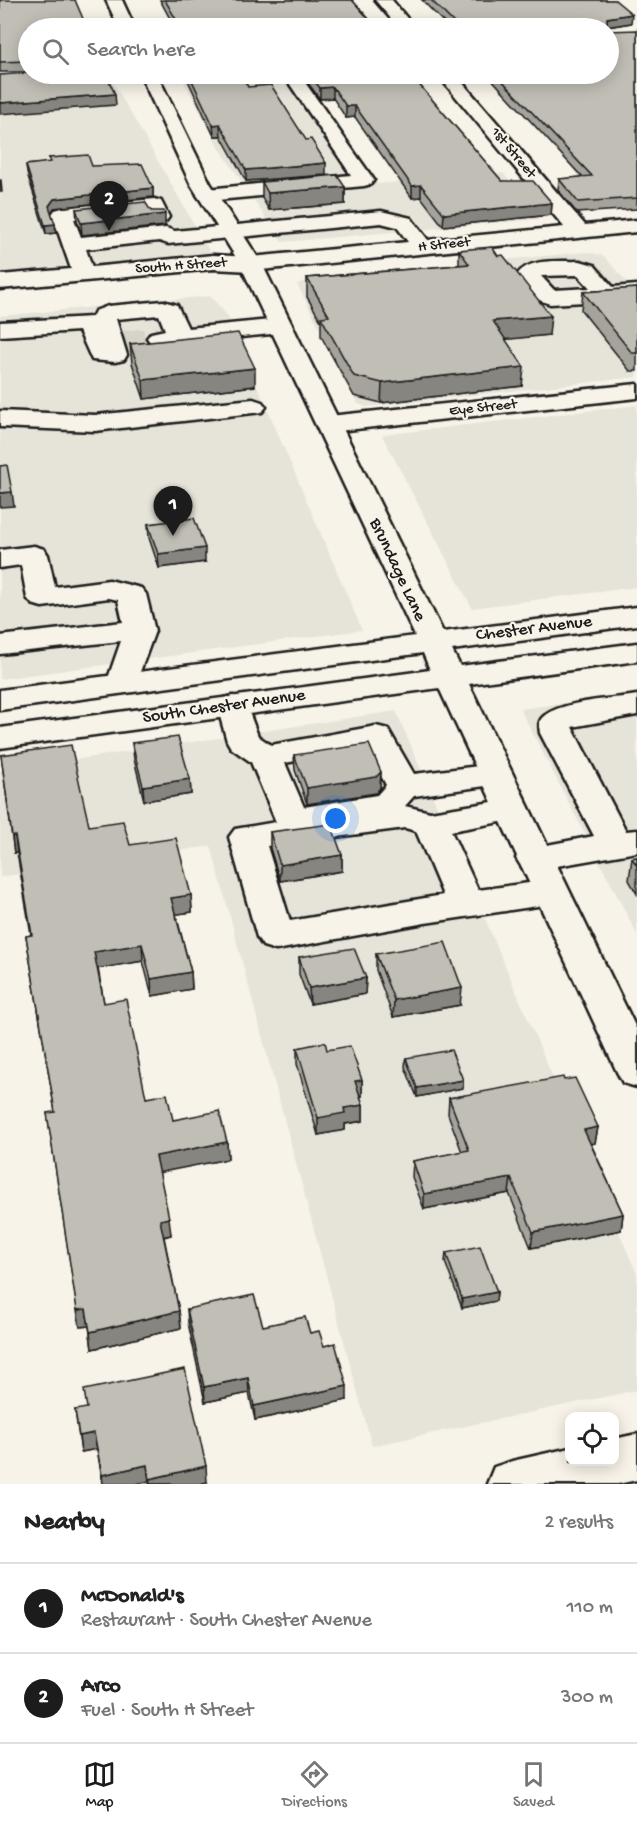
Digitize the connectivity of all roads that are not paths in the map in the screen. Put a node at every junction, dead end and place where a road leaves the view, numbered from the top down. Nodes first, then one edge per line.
1 (114, 0) edge
2 (383, 0) edge
3 (122, 18) edge
4 (398, 18) edge
5 (152, 84) edge
6 (298, 84) edge
7 (454, 84) edge
8 (204, 201) junction
9 (133, 224) junction
10 (306, 224) junction
11 (629, 227) edge
12 (229, 232) junction
13 (580, 232) junction
14 (169, 234) junction
15 (422, 247) junction
16 (637, 247) edge
17 (326, 256) junction
18 (78, 258) junction
19 (250, 264) junction
20 (0, 282) edge
21 (637, 292) edge
22 (608, 295) edge
23 (9, 317) edge
24 (281, 326) junction
25 (137, 329) junction
26 (637, 391) edge
27 (253, 407) dead end
28 (0, 419) edge
29 (329, 424) junction
30 (0, 559) edge
31 (637, 616) edge
32 (140, 631) junction
33 (1, 643) edge
34 (431, 643) junction
35 (637, 652) edge
36 (448, 677) junction
37 (122, 684) junction
38 (0, 700) edge
39 (637, 705) edge
40 (233, 706) junction
41 (0, 738) edge
42 (265, 756) junction
43 (495, 775) junction
44 (404, 786) junction
45 (511, 810) junction
46 (430, 823) junction
47 (627, 843) edge
48 (534, 858) junction
49 (551, 892) junction
50 (466, 905) junction
51 (637, 1072) edge
52 (637, 1458) edge
53 (512, 1484) edge

1 - 3 main road
2 - 4 main road
5 - 8 main road, Brundage Lane
6 - 8 main road
7 - 13 main road, 1st Street
8 - 12 main road, Brundage Lane
9 - 14 main road
9 - 14 main road
9 - 18 main road
9 - 18 main road
10 - 12 main road
10 - 15 main road
10 - 17 main road
11 - 13 main road, H Street
11 - 16 main road
12 - 14 main road
12 - 19 main road, Brundage Lane
13 - 15 main road, H Street
14 - 18 main road, South H Street
14 - 19 main road, South H Street
15 - 17 main road, H Street
17 - 19 main road, H Street
18 - 20 main road, South H Street
19 - 24 main road, Brundage Lane
19 - 25 main road, South H Street
21 - 22 main road
23 - 25 main road, South H Street
23 - 25 main road
24 - 25 main road
24 - 29 main road, Brundage Lane
26 - 29 main road, Eye Street
27 - 28 main road
29 - 34 main road, Brundage Lane
30 - 32 main road
31 - 34 main road, Chester Avenue
32 - 33 main road
32 - 37 main road
34 - 36 main road, Brundage Lane
34 - 37 main road, South Chester Avenue
35 - 36 main road, Chester Avenue
36 - 40 main road, South Chester Avenue
36 - 43 main road, Brundage Lane
37 - 38 main road, South Chester Avenue
39 - 47 main road
40 - 41 main road, South Chester Avenue
40 - 42 main road
42 - 44 main road
42 - 44 main road
43 - 44 main road
43 - 45 main road, Brundage Lane
45 - 46 main road
45 - 48 main road, Brundage Lane
46 - 50 main road
46 - 50 main road
47 - 48 main road
48 - 49 main road, Brundage Lane
49 - 50 main road
49 - 51 main road, Brundage Lane
52 - 53 main road

